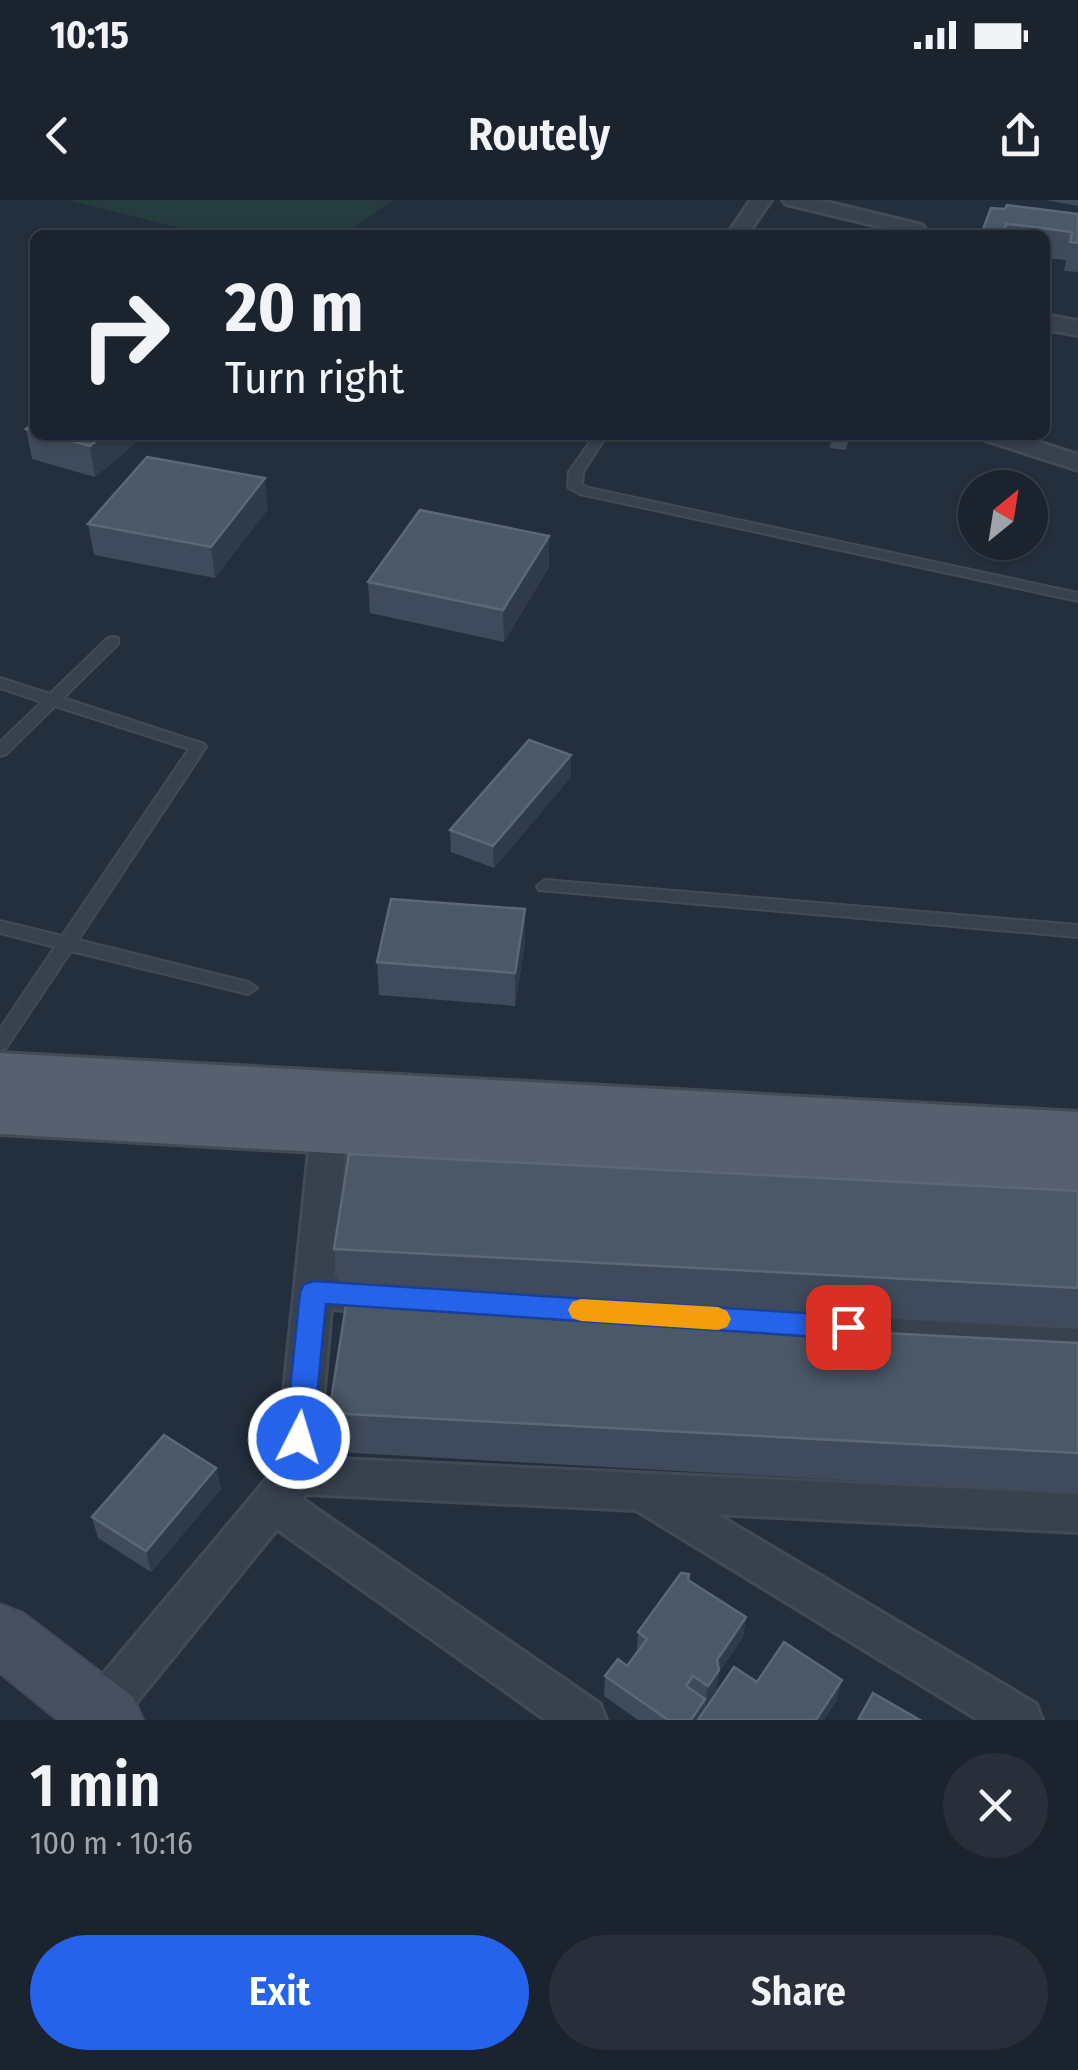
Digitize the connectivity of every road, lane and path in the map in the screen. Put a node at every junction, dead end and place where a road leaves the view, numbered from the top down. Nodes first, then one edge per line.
1 (761, 200) edge
2 (793, 200) edge
3 (741, 230) edge
4 (914, 230) edge
5 (1050, 323) edge
6 (1078, 328) edge
7 (598, 440) edge
8 (1008, 440) edge
9 (1078, 463) edge
10 (1078, 597) edge
11 (113, 641) dead end
12 (0, 683) edge
13 (50, 699) junction
14 (0, 751) edge
15 (546, 886) dead end
16 (0, 927) edge
17 (1078, 931) edge
18 (66, 945) junction
19 (248, 988) dead end
20 (0, 1043) edge
21 (0, 1074) edge
22 (0, 1112) edge
23 (329, 1132) junction
24 (1078, 1134) edge
25 (1078, 1173) edge
26 (314, 1292) junction
27 (1078, 1342) edge
28 (284, 1488) junction
29 (642, 1492) junction
30 (1078, 1513) edge
31 (0, 1634) edge
32 (105, 1716) edge
33 (584, 1720) edge
34 (1020, 1720) edge

1 - 3 street
2 - 4 street
5 - 6 street
7 - 10 lane
8 - 9 street
11 - 13 lane
12 - 13 lane
13 - 14 lane
13 - 18 lane
15 - 17 lane
16 - 18 lane
18 - 19 lane
18 - 20 lane
21 - 24 main road
22 - 23 main road
23 - 25 main road
23 - 26 street
26 - 27 street
26 - 28 street
28 - 29 street
28 - 32 street
28 - 33 street
29 - 30 street
29 - 34 street
31 - 32 street

